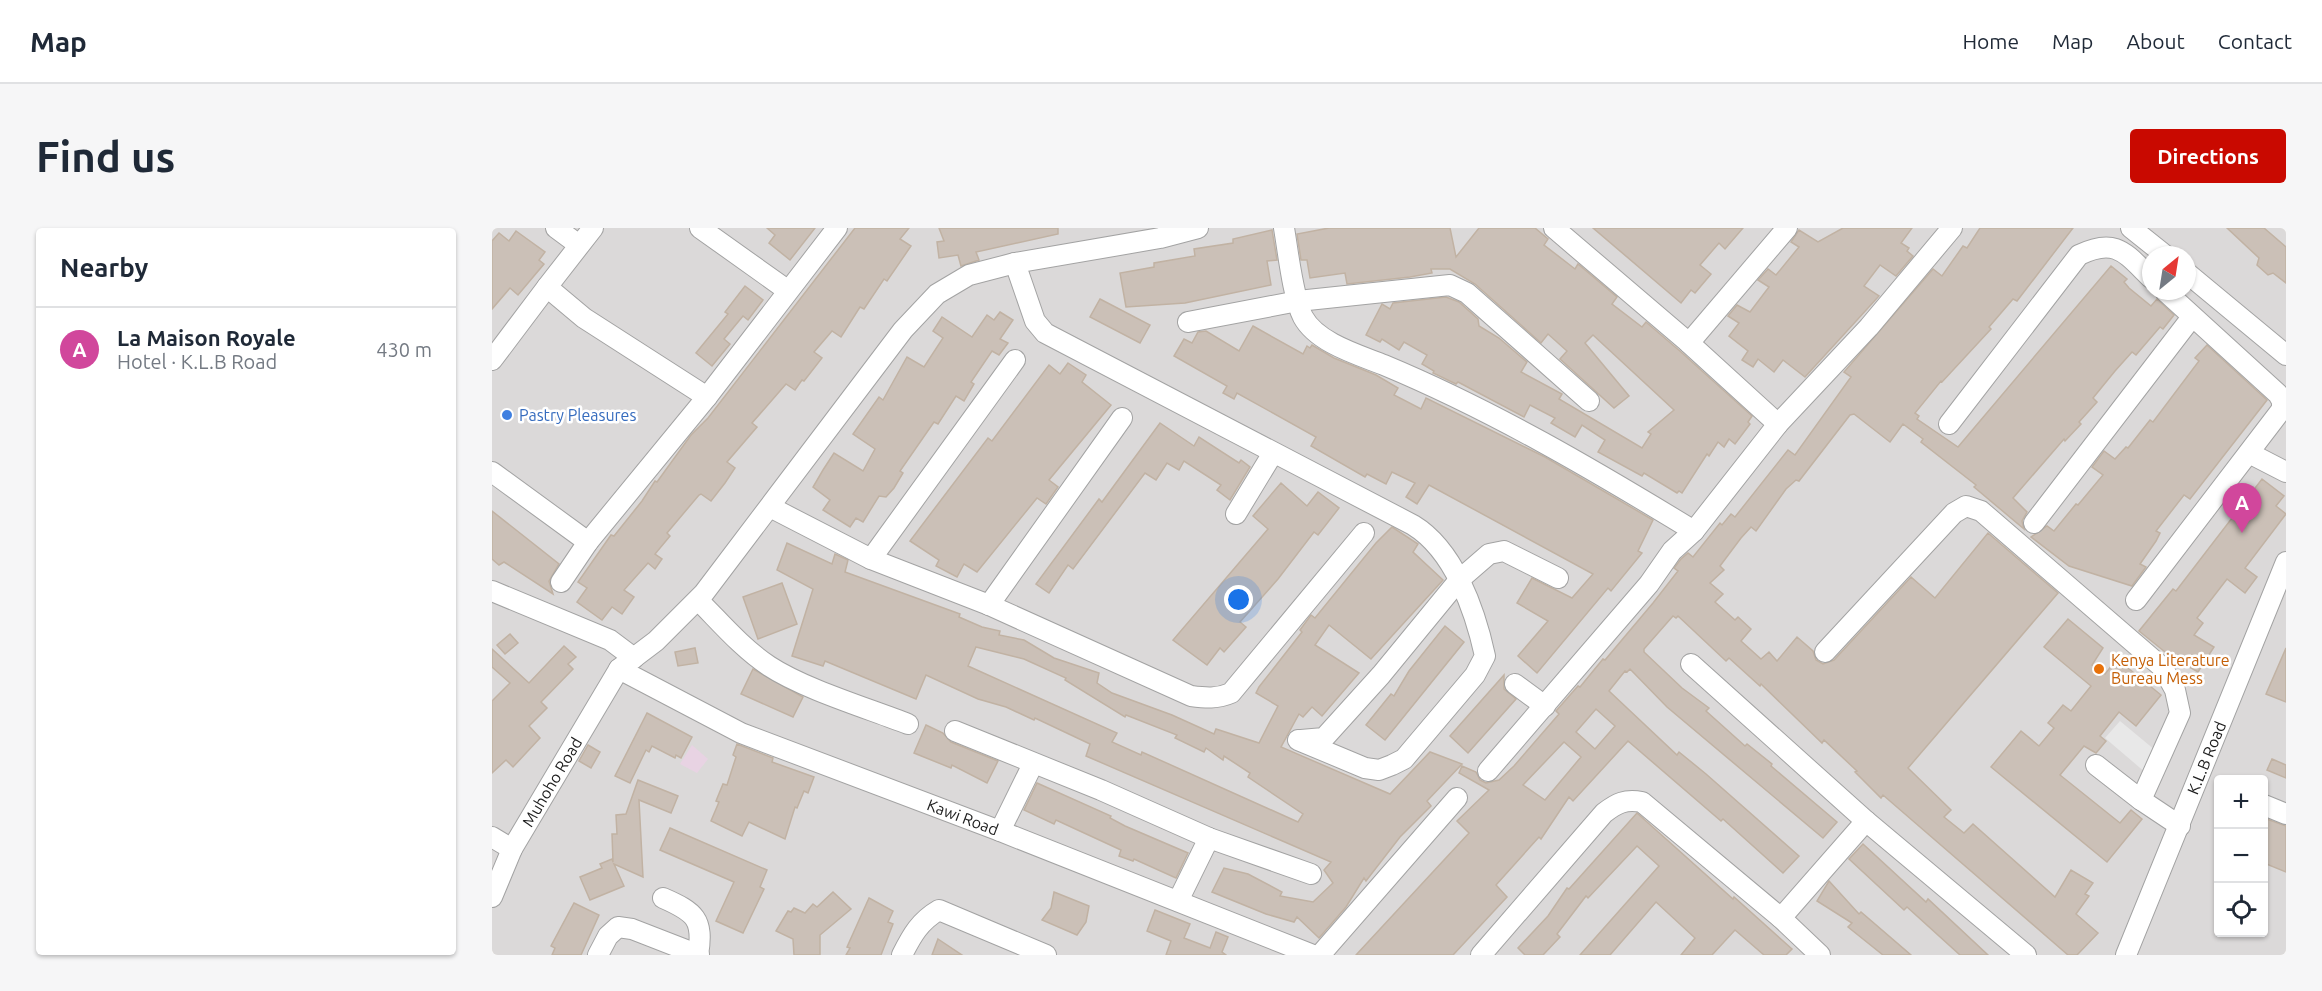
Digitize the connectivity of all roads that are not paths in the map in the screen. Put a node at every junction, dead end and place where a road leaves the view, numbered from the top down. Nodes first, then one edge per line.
1 (556, 228) edge
2 (593, 228) edge
3 (700, 228) edge
4 (837, 228) edge
5 (1198, 228) edge
6 (1284, 228) edge
7 (1554, 228) edge
8 (1787, 228) edge
9 (1952, 228) edge
10 (2131, 228) edge
11 (1158, 233) edge
12 (579, 245) junction
13 (2153, 246) edge
14 (1015, 262) junction
15 (2142, 269) edge
16 (2196, 280) edge
17 (547, 287) junction
18 (787, 290) junction
19 (2174, 300) edge
20 (1298, 301) junction
21 (2192, 317) junction
22 (1188, 322) dead end
23 (1689, 343) junction
24 (2286, 355) edge
25 (492, 360) edge
26 (1015, 360) dead end
27 (707, 397) junction
28 (1589, 401) dead end
29 (1122, 418) dead end
30 (1778, 424) junction
31 (1949, 424) dead end
32 (1272, 453) junction
33 (2249, 453) junction
34 (492, 472) edge
35 (2286, 472) edge
36 (771, 508) junction
37 (1236, 514) dead end
38 (2034, 523) dead end
39 (1694, 531) junction
40 (1364, 533) dead end
41 (588, 542) junction
42 (871, 560) junction
43 (2286, 562) edge
44 (1558, 578) dead end
45 (1459, 580) junction
46 (561, 582) dead end
47 (492, 591) edge
48 (698, 600) junction
49 (2136, 600) dead end
50 (989, 605) junction
51 (1824, 652) dead end
52 (626, 664) junction
53 (1691, 664) dead end
54 (1515, 684) dead end
55 (1545, 706) junction
56 (908, 724) dead end
57 (955, 731) dead end
58 (1033, 764) junction
59 (2096, 765) dead end
60 (1488, 771) dead end
61 (1457, 798) dead end
62 (2141, 800) junction
63 (2268, 807) edge
64 (2286, 814) edge
65 (1866, 821) junction
66 (2180, 826) junction
67 (1000, 831) junction
68 (492, 837) edge
69 (1209, 838) junction
70 (512, 849) junction
71 (1311, 874) dead end
72 (492, 897) edge
73 (663, 898) dead end
74 (1178, 901) junction
75 (1781, 918) junction
76 (651, 946) edge
77 (1278, 949) edge
78 (598, 955) edge
79 (698, 955) edge
80 (902, 955) edge
81 (1046, 955) edge
82 (1313, 955) edge
83 (1320, 955) edge
84 (1481, 955) edge
85 (1820, 955) edge
86 (2026, 955) edge
87 (2126, 955) edge

1 - 12 street
2 - 12 street
3 - 18 street
4 - 18 street
5 - 11 street
6 - 20 street
7 - 23 street
8 - 23 street
9 - 30 street
10 - 13 street
11 - 14 street
12 - 17 street
14 - 32 street
14 - 36 street
15 - 31 street
16 - 24 street
17 - 25 street
17 - 27 street
18 - 27 street
19 - 21 street
20 - 22 street
20 - 28 street
20 - 39 street
21 - 33 street
21 - 38 street
23 - 30 street
26 - 42 street
27 - 41 street
29 - 50 street
30 - 39 street
32 - 37 street
32 - 45 street
33 - 35 street
33 - 49 street
34 - 41 street
36 - 42 street
36 - 48 street
39 - 55 street
40 - 50 street
41 - 46 street
42 - 50 street
43 - 66 street, K.L.B Road
44 - 45 street
45 - 45 street
47 - 52 street, Kawi Road
48 - 52 street
48 - 56 street
51 - 62 street
52 - 67 street, Kawi Road
52 - 70 street, Muhoho Road
53 - 65 street
54 - 55 street
55 - 60 street
57 - 58 street
58 - 67 street
58 - 69 street
59 - 62 street
61 - 83 street
62 - 66 street
63 - 64 street
65 - 75 street
65 - 86 street
66 - 87 street, K.L.B Road
67 - 74 street, Kawi Road
68 - 70 street
69 - 71 street
69 - 74 street
70 - 72 street, Muhoho Road
73 - 79 street
74 - 77 street, Kawi Road
75 - 84 street
75 - 85 street
76 - 78 street
76 - 79 street
77 - 82 street, Kawi Road
80 - 81 street

